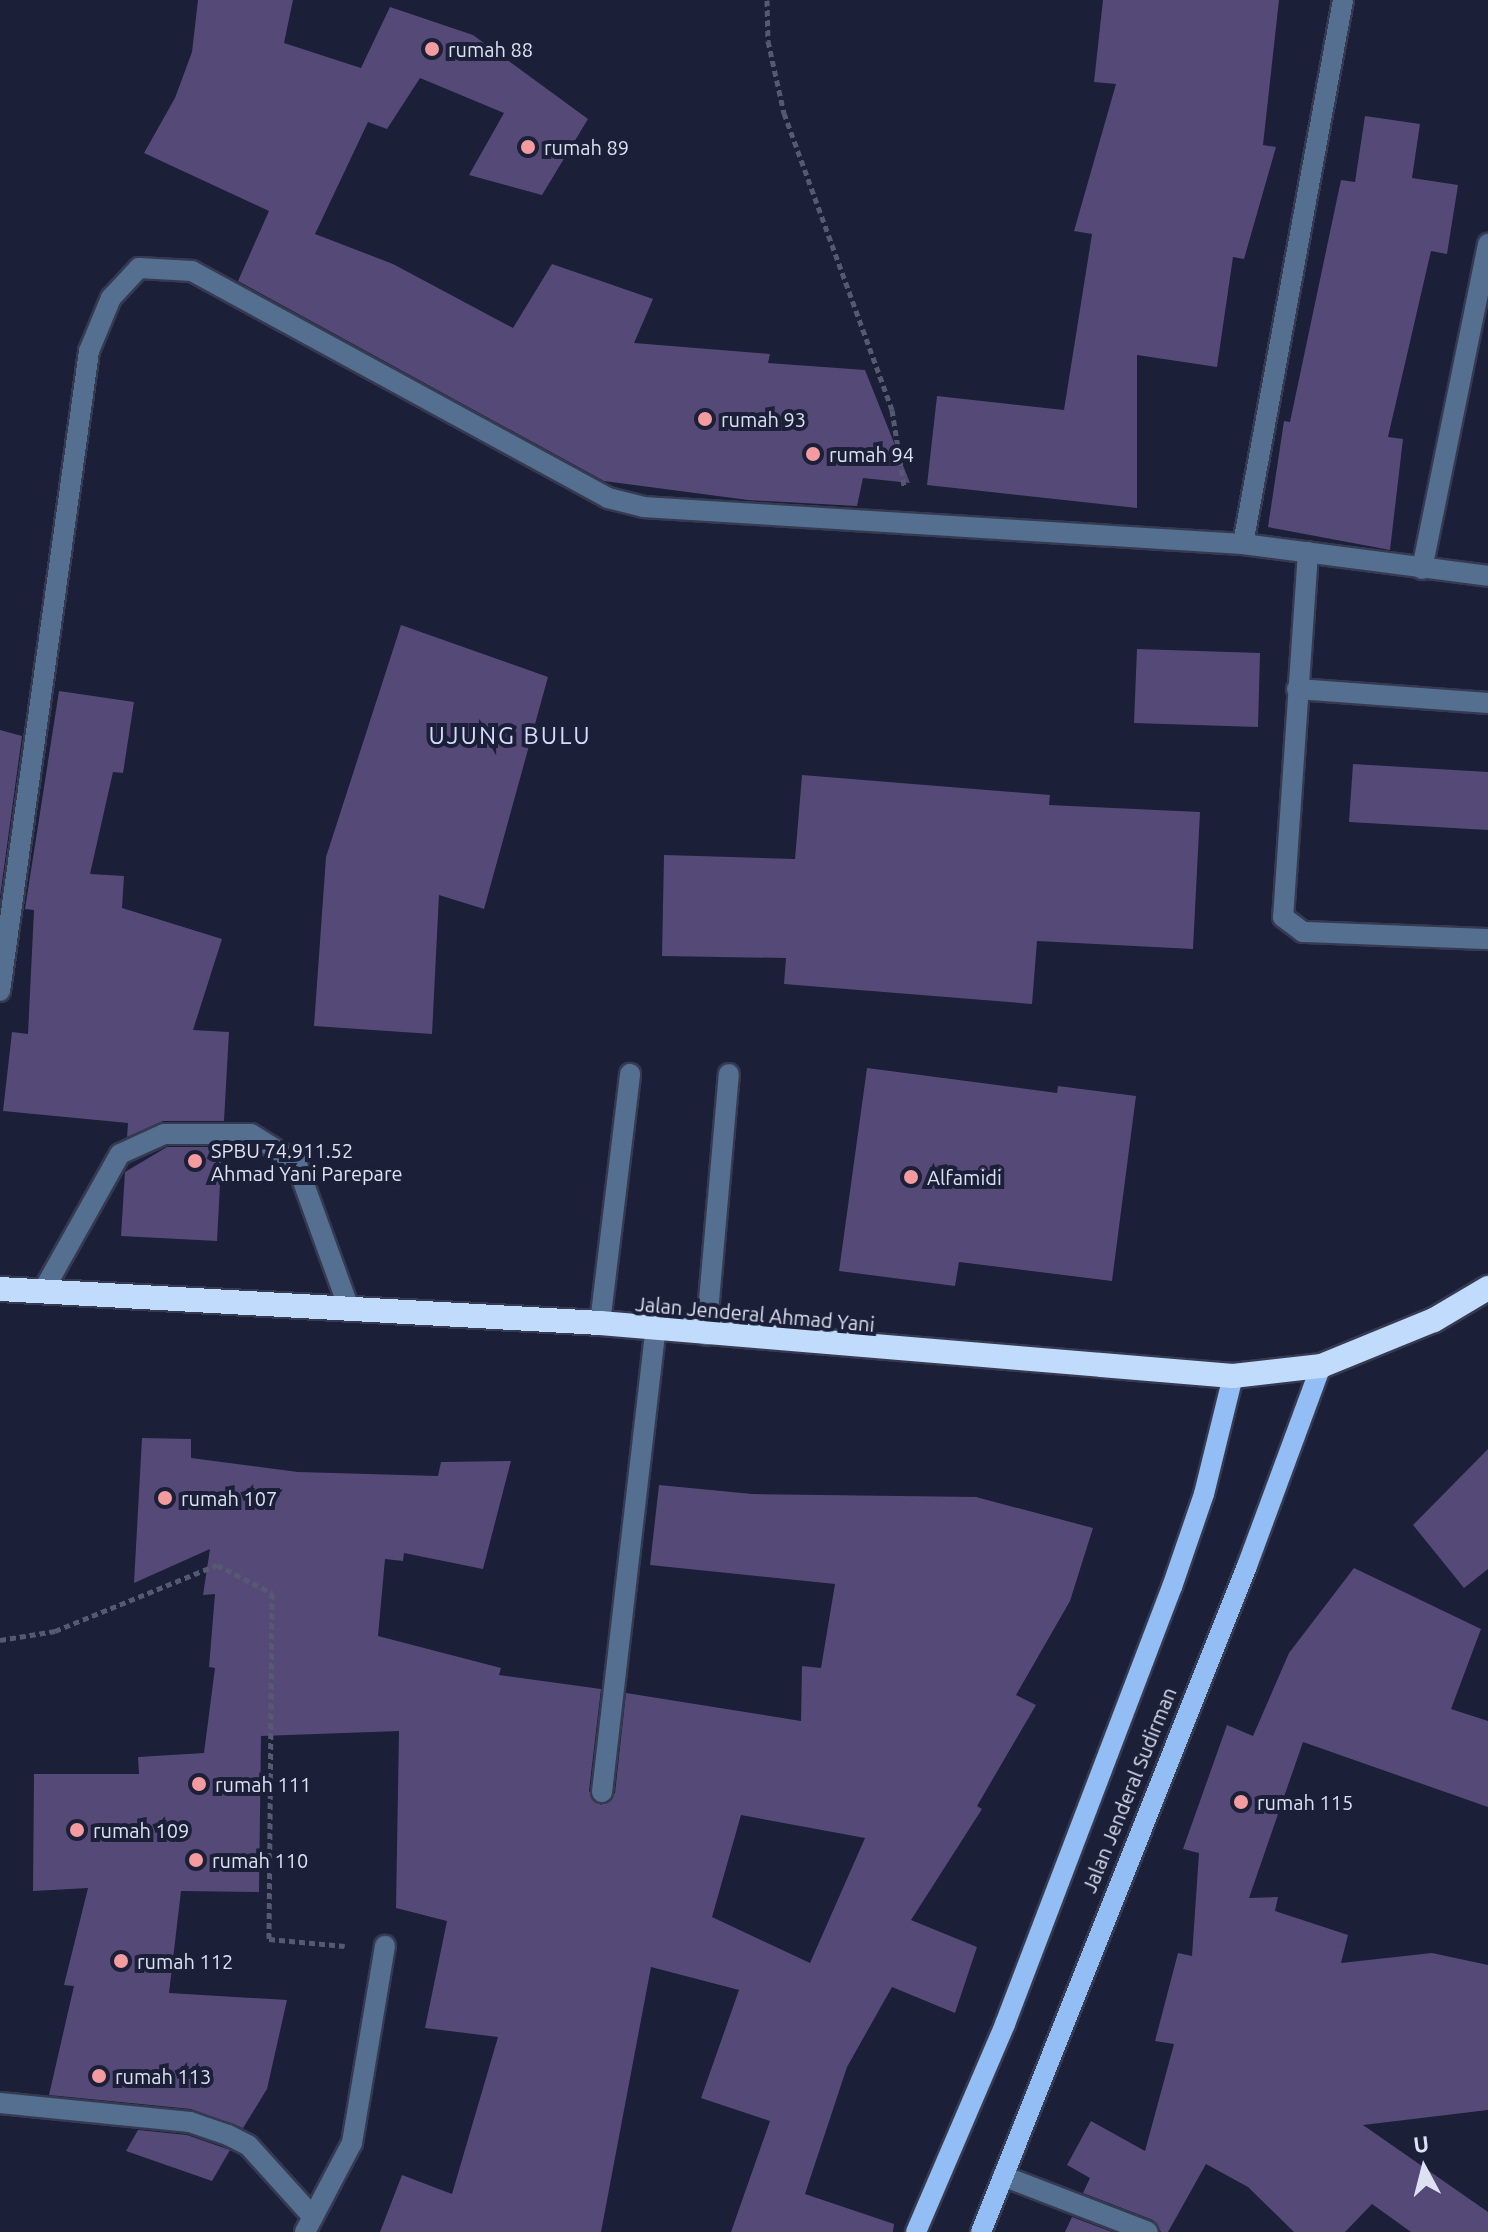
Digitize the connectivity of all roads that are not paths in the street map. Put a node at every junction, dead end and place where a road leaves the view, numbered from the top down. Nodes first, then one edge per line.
1 (1343, 0) edge
2 (1488, 244) edge
3 (1243, 544) junction
4 (1308, 552) junction
5 (1422, 569) junction
6 (1488, 576) edge
7 (1297, 689) junction
8 (1488, 703) edge
9 (1488, 939) edge
10 (0, 982) edge
11 (630, 1074) dead end
12 (729, 1074) dead end
13 (1488, 1288) edge
14 (0, 1289) edge
15 (43, 1291) junction
16 (348, 1306) junction
17 (600, 1323) junction
18 (655, 1331) junction
19 (706, 1335) junction
20 (1321, 1366) junction
21 (1233, 1376) junction
22 (602, 1792) dead end
23 (385, 1946) road end
24 (0, 2103) edge
25 (1003, 2176) junction
26 (309, 2224) edge
27 (916, 2232) edge
28 (981, 2232) edge
29 (1148, 2232) edge

1 - 3 street
2 - 5 street
3 - 4 street
3 - 10 street
4 - 5 street
4 - 7 street
5 - 6 street
7 - 8 street
7 - 9 street
11 - 17 street
12 - 19 street
13 - 20 highway, Jalan Jenderal Ahmad Yani
14 - 15 highway, Jalan Jenderal Ahmad Yani
15 - 16 highway, Jalan Jenderal Ahmad Yani
15 - 16 street
16 - 17 highway, Jalan Jenderal Ahmad Yani
17 - 18 highway, Jalan Jenderal Ahmad Yani
18 - 19 highway, Jalan Jenderal Ahmad Yani
18 - 22 street
19 - 21 highway, Jalan Jenderal Ahmad Yani
20 - 21 highway, Jalan Jenderal Ahmad Yani
20 - 25 main road, Jalan Jenderal Sudirman
21 - 27 main road, Jalan Jenderal Sudirman
23 - 26 street
24 - 26 street
25 - 28 main road, Jalan Jenderal Sudirman
25 - 29 street

